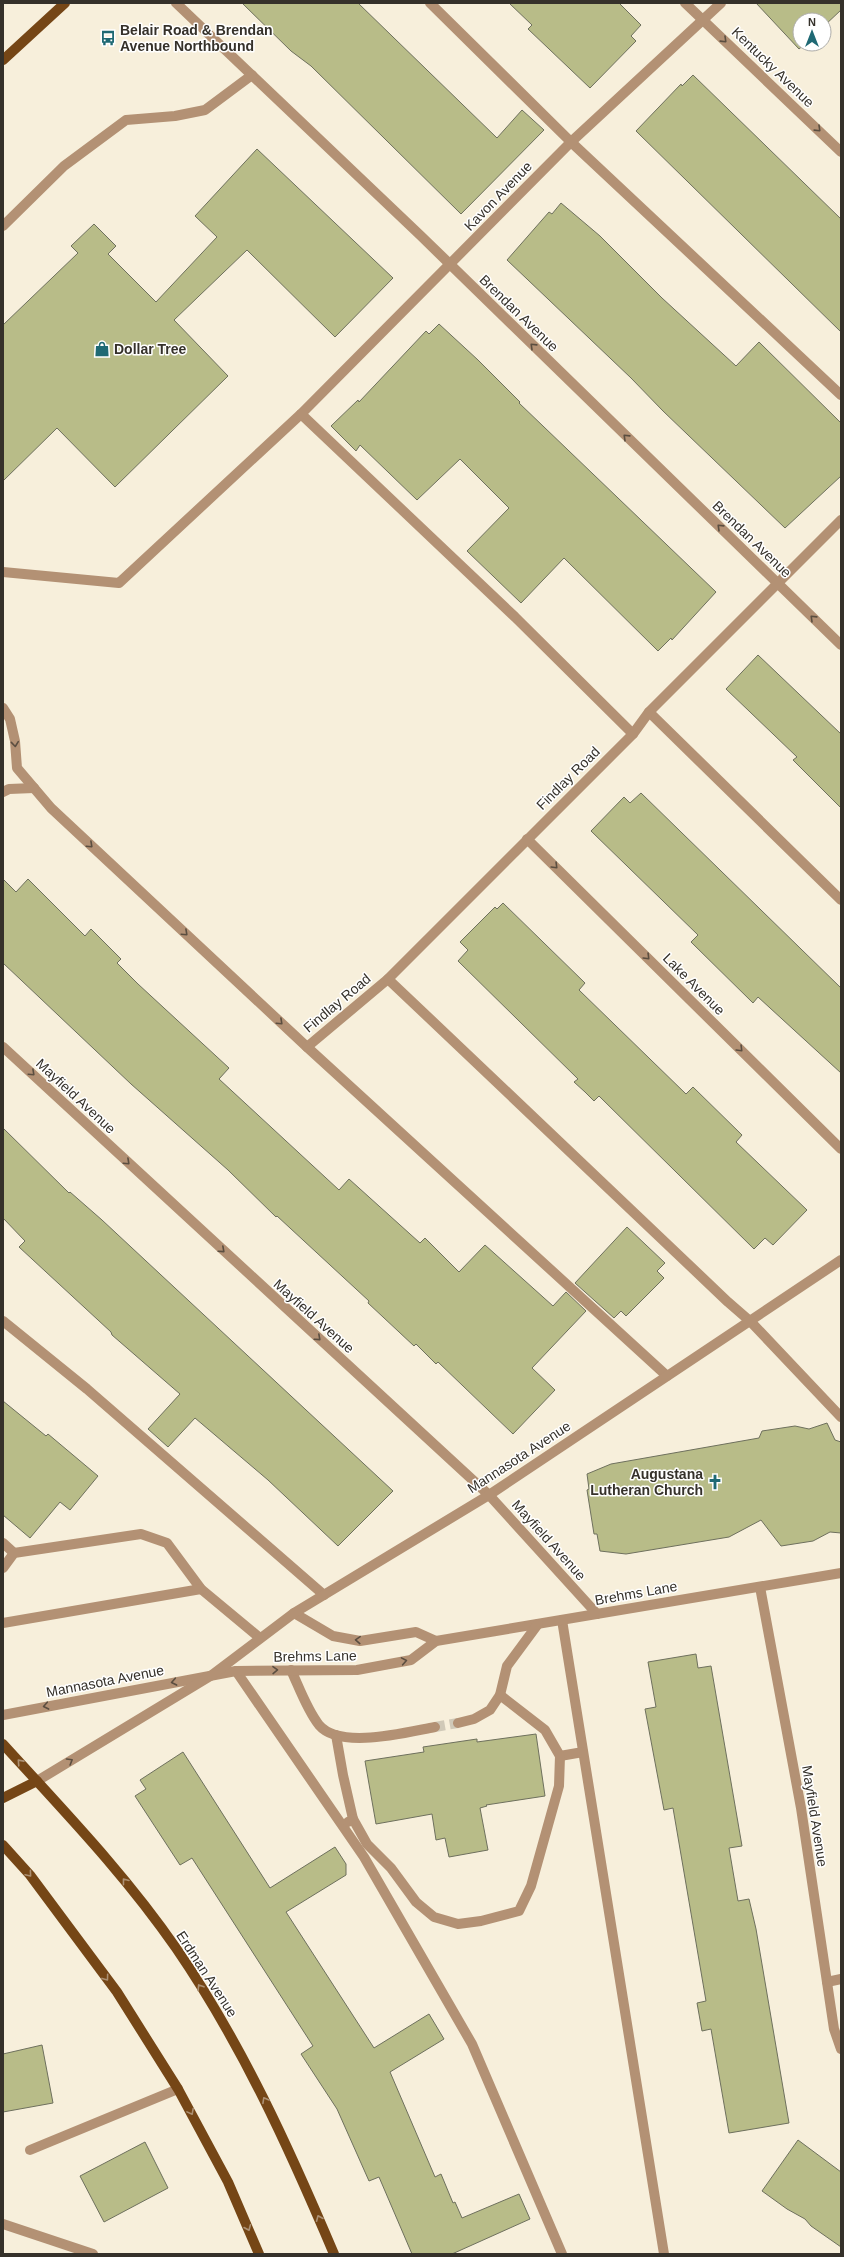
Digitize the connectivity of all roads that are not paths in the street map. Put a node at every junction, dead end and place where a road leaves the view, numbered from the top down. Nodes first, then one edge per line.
1 (65, 3) edge
2 (176, 3) edge
3 (430, 3) edge
4 (685, 3) edge
5 (721, 3) edge
6 (704, 20) junction
7 (3, 60) edge
8 (252, 75) junction
9 (571, 142) junction
10 (841, 152) edge
11 (3, 226) edge
12 (450, 266) junction
13 (841, 395) edge
14 (301, 414) junction
15 (841, 520) edge
16 (3, 572) edge
17 (778, 584) junction
18 (841, 645) edge
19 (3, 708) edge
20 (649, 712) junction
21 (633, 734) junction
22 (34, 788) junction
23 (3, 792) edge
24 (527, 838) junction
25 (841, 900) edge
26 (388, 979) junction
27 (3, 1047) edge
28 (307, 1047) junction
29 (841, 1149) edge
30 (841, 1260) edge
31 (3, 1321) edge
32 (751, 1322) junction
33 (667, 1376) junction
34 (841, 1417) edge
35 (489, 1495) junction
36 (3, 1543) edge
37 (14, 1553) junction
38 (3, 1568) edge
39 (841, 1573) edge
40 (760, 1587) junction
41 (201, 1589) junction
42 (324, 1595) junction
43 (294, 1613) junction
44 (597, 1614) junction
45 (562, 1620) junction
46 (3, 1623) edge
47 (538, 1624) junction
48 (260, 1638) junction
49 (436, 1641) junction
50 (291, 1670) junction
51 (236, 1671) junction
52 (212, 1675) junction
53 (500, 1695) junction
54 (3, 1715) edge
55 (458, 1723) tunnel mouth
56 (435, 1727) tunnel mouth
57 (336, 1735) junction
58 (3, 1744) edge
59 (583, 1752) junction
60 (560, 1756) junction
61 (36, 1781) junction
62 (3, 1798) edge
63 (353, 1819) junction
64 (342, 1826) junction
65 (3, 1845) edge
66 (841, 1979) edge
67 (827, 1982) junction
68 (841, 2049) edge
69 (178, 2089) junction
70 (30, 2150) dead end
71 (3, 2224) edge
72 (93, 2254) edge
73 (258, 2254) edge
74 (334, 2254) edge
75 (562, 2254) edge
76 (664, 2254) edge

1 - 7 main road
2 - 8 street, Brendan Avenue
3 - 9 street
4 - 6 street, Kentucky Avenue
5 - 6 street, Kavon Avenue
6 - 9 street, Kavon Avenue
6 -> 10 street, Kentucky Avenue
8 - 11 street
8 - 12 street, Brendan Avenue
9 - 12 street, Kavon Avenue
9 - 13 street
12 - 14 street, Kavon Avenue
17 -> 12 street, Brendan Avenue
14 - 16 street, Kavon Avenue
14 - 21 street
15 - 17 street, Findlay Road
18 -> 17 street, Brendan Avenue
17 - 20 street, Findlay Road
19 -> 22 street
20 - 21 street, Findlay Road
20 - 25 street
21 - 24 street, Findlay Road
22 - 23 street
22 -> 28 street
24 - 26 street, Findlay Road
24 -> 29 street, Lake Avenue
26 - 28 street, Findlay Road
26 - 32 street
27 -> 35 street, Mayfield Avenue
28 - 33 street
30 - 32 street, Mannasota Avenue
31 - 42 street
32 - 33 street, Mannasota Avenue
32 - 34 street
33 - 35 street, Mannasota Avenue
35 - 42 street, Mannasota Avenue
35 - 44 street, Mayfield Avenue
36 - 37 street
37 - 38 street
37 - 41 street
39 - 40 street, Brehms Lane
40 - 44 street, Brehms Lane
40 - 67 street, Mayfield Avenue
41 - 46 street
41 - 48 street
42 - 43 street, Mannasota Avenue
43 - 48 street, Mannasota Avenue
49 -> 43 street, Brehms Lane
44 - 45 street, Brehms Lane
45 - 47 street, Brehms Lane
45 - 59 street
47 - 49 street, Brehms Lane
47 - 53 street
48 - 52 street, Mannasota Avenue
50 -> 49 street, Brehms Lane
51 -> 50 street, Brehms Lane
50 - 57 street
51 - 52 street, Brehms Lane
51 - 64 street
52 -> 54 street, Mannasota Avenue
61 -> 52 street, Mannasota Avenue
53 - 55 street
53 - 60 street
56 - 57 street
57 - 63 street
61 -> 58 main road, Erdman Avenue
59 - 60 street
59 - 76 street
60 - 63 street
61 - 62 main road
74 -> 61 main road, Erdman Avenue
63 - 64 street
64 - 75 street
65 -> 69 main road
66 - 67 street
67 - 68 street, Mayfield Avenue
69 - 70 street
69 -> 73 main road
71 - 72 street

